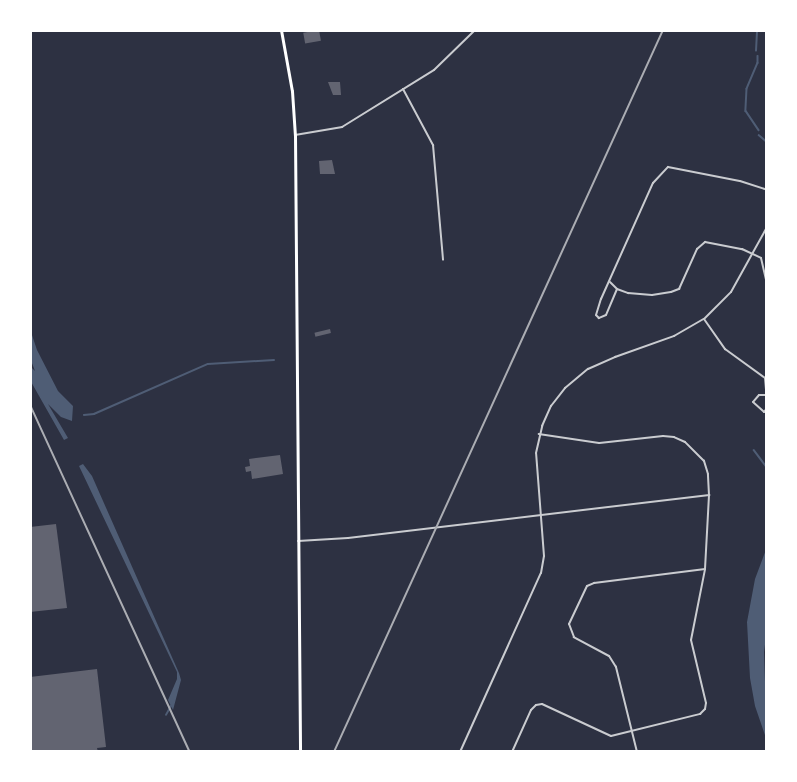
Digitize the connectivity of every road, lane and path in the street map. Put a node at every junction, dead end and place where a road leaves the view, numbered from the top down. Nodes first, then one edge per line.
1 (281, 30) edge
2 (475, 30) edge
3 (403, 90) junction
4 (295, 135) junction
5 (767, 190) edge
6 (767, 227) edge
7 (752, 254) junction
8 (442, 261) dead end
9 (609, 282) junction
10 (767, 284) edge
11 (617, 289) junction
12 (705, 319) junction
13 (766, 377) edge
14 (766, 397) edge
15 (767, 408) edge
16 (539, 434) junction
17 (710, 495) junction
18 (540, 516) junction
19 (298, 541) junction
20 (705, 569) junction
21 (633, 732) junction
22 (300, 752) edge
23 (460, 752) edge
24 (512, 752) edge
25 (637, 752) edge

1 - 4 main road
2 - 3 street
3 - 4 street
3 - 8 street
4 - 19 main road
5 - 9 street
6 - 7 street
7 - 10 street
7 - 11 street
7 - 12 street
9 - 11 street
9 - 11 street
12 - 13 street
12 - 16 street
13 - 14 street
14 - 15 street
16 - 17 street
16 - 18 street
17 - 18 street
17 - 20 street
18 - 19 street
18 - 23 street
19 - 22 main road
20 - 21 street
20 - 21 street
21 - 24 street
21 - 25 street

